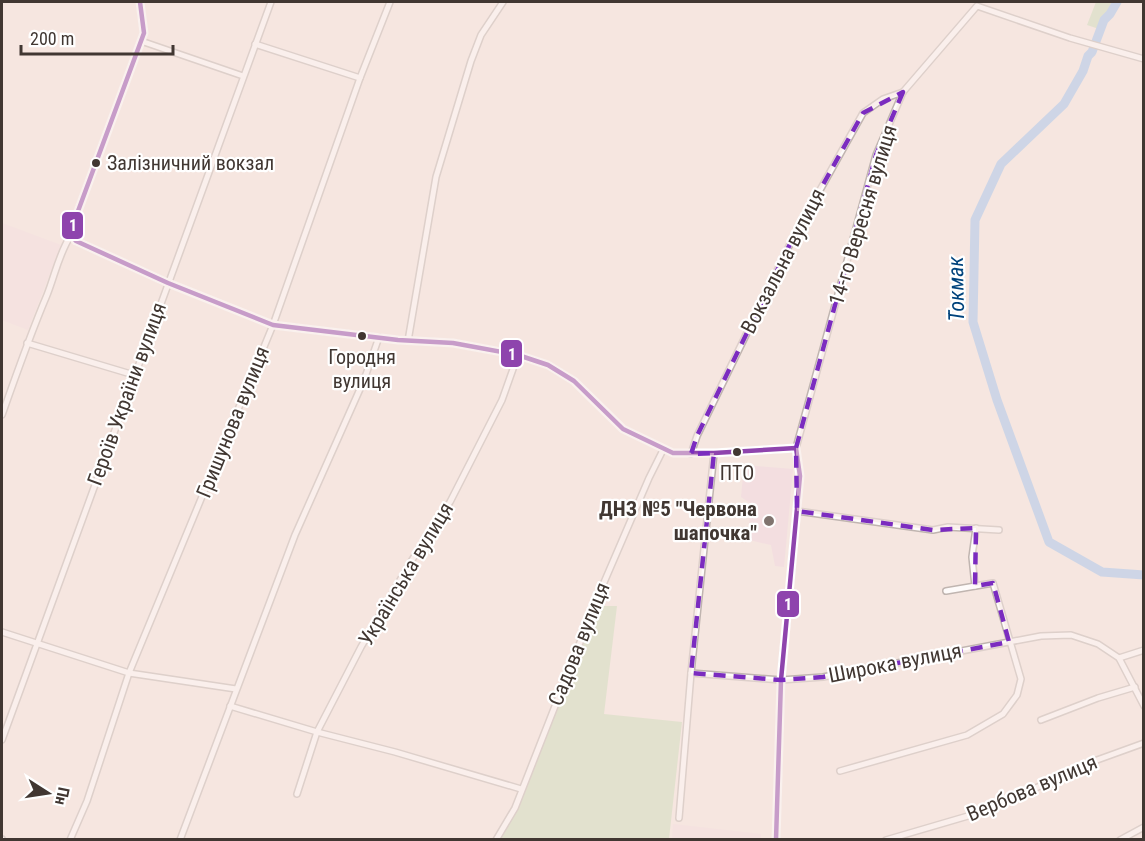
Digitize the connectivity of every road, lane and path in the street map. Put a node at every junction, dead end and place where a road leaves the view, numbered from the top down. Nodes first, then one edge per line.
1 (140, 2) edge
2 (271, 2) edge
3 (390, 2) edge
4 (503, 2) edge
5 (141, 41) junction
6 (255, 44) junction
7 (1143, 59) edge
8 (243, 76) junction
9 (360, 78) junction
10 (903, 92) junction
11 (71, 235) junction
12 (168, 283) junction
13 (273, 325) junction
14 (379, 338) junction
15 (408, 341) junction
16 (27, 343) junction
17 (518, 355) junction
18 (134, 375) junction
19 (2, 415) edge
20 (796, 448) junction
21 (663, 450) junction
22 (714, 453) junction
23 (691, 454) junction
24 (797, 511) junction
25 (976, 528) junction
26 (999, 530) dead end
27 (975, 586) junction
28 (946, 591) dead end
29 (2, 632) edge
30 (1009, 642) junction
31 (35, 643) junction
32 (1143, 650) edge
33 (1119, 658) junction
34 (129, 673) junction
35 (691, 673) junction
36 (781, 680) junction
37 (1135, 687) junction
38 (236, 689) junction
39 (230, 706) junction
40 (1143, 706) edge
41 (1041, 720) dead end
42 (317, 732) junction
43 (2, 740) edge
44 (1143, 743) edge
45 (840, 771) dead end
46 (521, 789) junction
47 (297, 794) dead end
48 (679, 818) dead end
49 (1143, 827) edge
50 (70, 840) edge
51 (180, 840) edge
52 (496, 840) edge
53 (776, 840) edge
54 (886, 840) edge
55 (1120, 840) edge

1 - 5 street
2 - 6 street, Героїв України вулиця
3 - 9 street, Гришунова вулиця
4 - 15 street
5 - 8 street
5 - 11 street
6 - 8 street, Героїв України вулиця
6 - 9 street
7 - 10 street, 14-го Вересня вулиця
8 - 12 street, Героїв України вулиця
9 - 13 street, Гришунова вулиця
10 - 20 street, 14-го Вересня вулиця
10 - 23 street, Вокзальна вулиця
11 - 12 street
11 - 16 street
12 - 13 street
12 - 18 street, Героїв України вулиця
13 - 14 street
13 - 34 street, Гришунова вулиця
14 - 15 street
14 - 38 street
15 - 17 street
16 - 18 street
16 - 19 street
17 - 21 street
17 - 42 street, Українська вулиця
18 - 31 street, Героїв України вулиця
20 - 22 street
20 - 24 street, 14-го Вересня вулиця
21 - 23 street
21 - 46 street, Садова вулиця
22 - 23 street
22 - 35 street
24 - 25 street
24 - 36 street, 14-го Вересня вулиця
25 - 26 street
25 - 27 street
27 - 28 street
27 - 30 street
29 - 31 street
30 - 33 street, Широка вулиця
30 - 36 street, Широка вулиця
30 - 45 street
31 - 34 street
31 - 43 street, Героїв України вулиця
32 - 33 street
33 - 37 street
34 - 38 street
34 - 50 street, Гришунова вулиця
35 - 36 street, Широка вулиця
35 - 48 street
36 - 53 street, 14-го Вересня вулиця
37 - 40 street
37 - 41 street
38 - 39 street
39 - 42 street
39 - 51 street
42 - 46 street
42 - 47 street, Українська вулиця
44 - 54 street, Вербова вулиця
46 - 52 street, Садова вулиця
49 - 55 street

